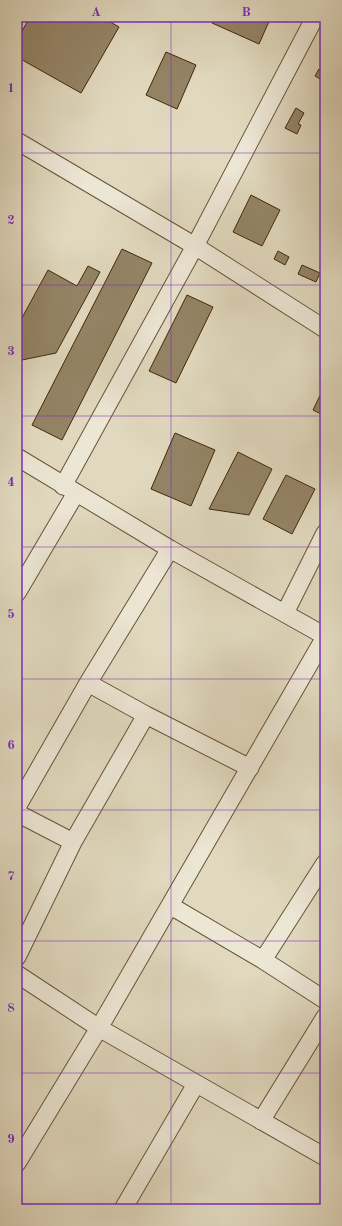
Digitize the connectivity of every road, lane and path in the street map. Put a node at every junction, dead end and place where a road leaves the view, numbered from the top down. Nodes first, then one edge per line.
1 (315, 17) edge
2 (17, 141) edge
3 (194, 246) junction
4 (325, 329) edge
5 (17, 457) edge
6 (69, 489) junction
7 (325, 533) edge
8 (170, 549) junction
9 (17, 593) edge
10 (285, 613) junction
11 (325, 636) edge
12 (88, 683) junction
13 (146, 715) junction
14 (250, 768) junction
15 (17, 807) edge
16 (17, 813) edge
17 (73, 842) junction
18 (325, 863) edge
19 (171, 906) junction
20 (17, 957) edge
21 (263, 960) junction
22 (17, 974) edge
23 (325, 1000) edge
24 (325, 1017) edge
25 (99, 1028) junction
26 (196, 1084) junction
27 (261, 1121) junction
28 (20, 1152) edge
29 (325, 1157) edge
30 (123, 1209) edge

1 - 3 street
2 - 3 street
3 - 4 street
3 - 6 street
5 - 6 street
6 - 8 street
6 - 9 street
7 - 10 street
8 - 10 street
8 - 12 street
10 - 11 street
11 - 14 street
12 - 13 street
12 - 15 street
13 - 14 street
13 - 17 street
14 - 19 street
16 - 17 street
17 - 20 street
18 - 21 street
19 - 21 street
19 - 25 street
21 - 23 street
22 - 25 street
24 - 27 street
25 - 26 street
25 - 28 street
26 - 27 street
26 - 30 street
27 - 29 street

